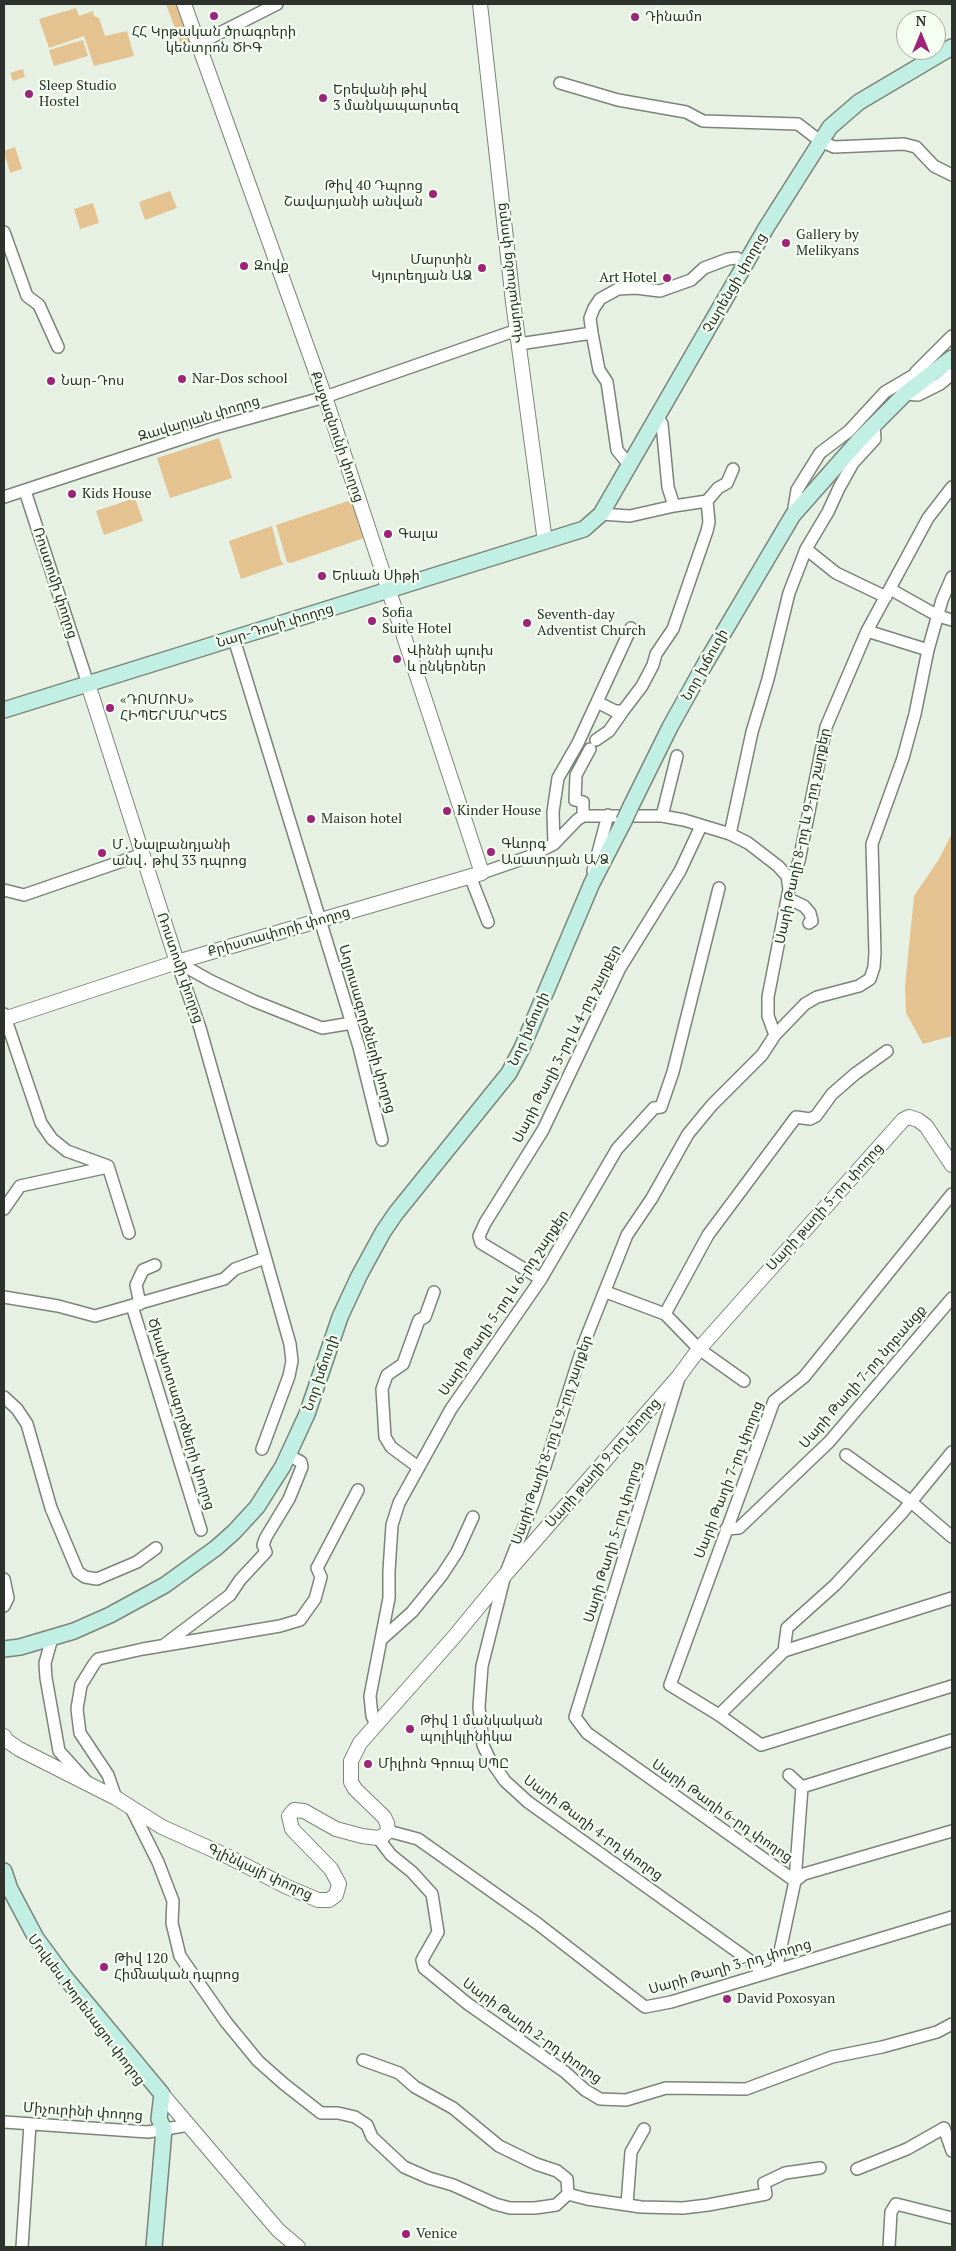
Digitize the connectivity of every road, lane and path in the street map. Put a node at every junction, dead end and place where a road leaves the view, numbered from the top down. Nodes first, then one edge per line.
1 (184, 4) edge
2 (277, 4) edge
3 (480, 4) edge
4 (198, 44) junction
5 (952, 47) edge
6 (560, 83) dead end
7 (820, 141) junction
8 (952, 175) edge
9 (4, 232) edge
10 (746, 264) junction
11 (517, 330) junction
12 (592, 333) junction
13 (952, 336) edge
14 (519, 344) junction
15 (58, 347) dead end
16 (952, 358) edge
17 (952, 374) edge
18 (914, 375) junction
19 (912, 395) junction
20 (324, 397) junction
21 (658, 417) junction
22 (875, 428) junction
23 (629, 465) junction
24 (733, 469) dead end
25 (952, 487) edge
26 (25, 491) junction
27 (4, 497) edge
28 (707, 501) junction
29 (674, 506) junction
30 (601, 514) junction
31 (793, 515) junction
32 (545, 542) junction
33 (806, 549) junction
34 (952, 577) edge
35 (389, 590) junction
36 (888, 593) junction
37 (938, 616) junction
38 (952, 620) edge
39 (631, 628) dead end
40 (867, 631) junction
41 (234, 639) junction
42 (928, 650) junction
43 (88, 684) junction
44 (597, 702) junction
45 (4, 710) edge
46 (623, 711) junction
47 (677, 756) dead end
48 (608, 815) junction
49 (583, 816) junction
50 (662, 816) junction
51 (701, 826) junction
52 (730, 834) junction
53 (554, 844) junction
54 (143, 854) junction
55 (476, 874) junction
56 (592, 883) junction
57 (718, 888) dead end
58 (4, 890) edge
59 (789, 894) junction
60 (320, 921) junction
61 (488, 922) dead end
62 (809, 923) dead end
63 (177, 962) junction
64 (4, 1017) edge
65 (352, 1023) junction
66 (775, 1035) junction
67 (887, 1051) dead end
68 (382, 1140) dead end
69 (952, 1165) edge
70 (108, 1166) junction
71 (952, 1194) edge
72 (4, 1209) edge
73 (129, 1233) dead end
74 (265, 1258) junction
75 (156, 1265) dead end
76 (541, 1279) junction
77 (434, 1292) dead end
78 (606, 1292) junction
79 (4, 1297) edge
80 (952, 1298) edge
81 (136, 1305) junction
82 (666, 1314) junction
83 (699, 1349) junction
84 (679, 1376) junction
85 (744, 1380) dead end
86 (4, 1397) edge
87 (262, 1449) dead end
88 (952, 1452) edge
89 (288, 1455) junction
90 (846, 1455) dead end
91 (418, 1467) junction
92 (358, 1490) dead end
93 (910, 1502) junction
94 (473, 1517) dead end
95 (726, 1529) junction
96 (201, 1530) dead end
97 (952, 1537) edge
98 (156, 1548) dead end
99 (504, 1575) junction
100 (4, 1579) edge
101 (952, 1598) edge
102 (4, 1606) edge
103 (52, 1638) junction
104 (382, 1638) junction
105 (162, 1646) junction
106 (4, 1649) edge
107 (784, 1651) junction
108 (952, 1686) edge
109 (719, 1715) junction
110 (575, 1717) joint
111 (376, 1724) junction
112 (4, 1736) edge
113 (952, 1740) edge
114 (789, 1775) dead end
115 (88, 1783) junction
116 (802, 1787) junction
117 (116, 1798) junction
118 (132, 1810) junction
119 (952, 1831) edge
120 (383, 1835) junction
121 (4, 1871) edge
122 (795, 1881) junction
123 (4, 1890) edge
124 (952, 1917) edge
125 (776, 1970) junction
126 (761, 1974) junction
127 (952, 2024) edge
128 (363, 2060) dead end
129 (162, 2094) junction
130 (4, 2122) edge
131 (30, 2124) junction
132 (189, 2125) junction
133 (164, 2129) junction
134 (644, 2129) dead end
135 (952, 2151) edge
136 (820, 2168) dead end
137 (857, 2170) dead end
138 (568, 2194) junction
139 (627, 2204) junction
140 (952, 2218) edge
141 (282, 2241) edge
142 (22, 2247) edge
143 (154, 2247) edge
144 (298, 2247) edge
145 (889, 2247) edge

1 - 4 street, Քաջազնունի փողոց
2 - 4 street
3 - 11 street, Վարդանանց փողոց
4 - 20 street, Քաջազնունի փողոց
5 - 7 main road, Չարենցի փողոց
6 - 7 street
7 - 8 street
7 - 10 main road, Չարենցի փողոց
9 - 15 street
10 - 12 street
10 - 21 main road, Չարենցի փողոց
11 - 14 street, Վարդանանց փողոց
11 - 20 street, Զավարյան փողոց
12 - 14 street
12 - 23 street
13 - 18 street
14 - 32 street, Վարդանանց փողոց
16 - 19 main road, Նոր խճուղի
17 - 19 street
18 - 19 street
18 - 31 street
19 - 22 main road, Նոր խճուղի
20 - 26 street, Զավարյան փողոց
20 - 35 street, Քաջազնունի փողոց
21 - 23 main road, Չարենցի փողոց
21 - 29 street
22 - 31 main road, Նոր խճուղի
22 - 33 street
23 - 30 main road, Չարենցի փողոց
24 - 28 street
25 - 36 street, Սարի Թաղի 8-րդ և 9-րդ շարքեր
26 - 27 street, Զավարյան փողոց
26 - 43 street, Ռոստոմի փողոց
28 - 29 street
28 - 46 street
29 - 30 street
30 - 32 main road, Չարենցի փողոց
31 - 56 main road, Նոր խճուղի, bridge
32 - 35 main road, Նար-Դոսի փողոց
33 - 36 street
33 - 52 street
34 - 37 street, Սարի Թաղի 8-րդ և 9-րդ շարքեր
35 - 41 main road, Նար-Դոսի փողոց
35 - 55 street, Քաջազնունի փողոց
36 - 37 street
36 - 40 street, Սարի Թաղի 8-րդ և 9-րդ շարքեր
37 - 38 street
37 - 42 street, Սարի Թաղի 8-րդ և 9-րդ շարքեր
39 - 44 street
40 - 42 street
40 - 59 street, Սարի Թաղի 8-րդ և 9-րդ շարքեր
41 - 43 main road, Նար-Դոսի փողոց
41 - 60 street, Աղյուսագործների փողոց
42 - 66 street, Սարի Թաղի 8-րդ և 9-րդ շարքեր
43 - 45 main road, Նար-Դոսի փողոց
43 - 54 street, Ռոստոմի փողոց
44 - 46 street
44 - 53 street
46 - 49 street
47 - 50 street
48 - 49 street
48 - 50 street
48 - 56 street
49 - 53 street, Քրիստափորի փողոց
50 - 51 street
51 - 52 street
51 - 76 street, Սարի Թաղի 3-րդ և 4-րդ շարքեր
52 - 59 street
53 - 55 street, Քրիստափորի փողոց
54 - 58 street
54 - 63 street, Ռոստոմի փողոց
55 - 60 street, Քրիստափորի փողոց
55 - 61 street
56 - 89 main road, Նոր խճուղի
57 - 76 street, Սարի Թաղի 5-րդ և 6-րդ շարքեր
59 - 62 street
59 - 66 street, Սարի Թաղի 8-րդ և 9-րդ շարքեր
60 - 63 street, Քրիստափորի փողոց
60 - 65 street, Աղյուսագործների փողոց
63 - 64 street, Քրիստափորի փողոց
63 - 65 street
63 - 74 street, Ռոստոմի փողոց
64 - 70 street
65 - 68 street, Աղյուսագործների փողոց
66 - 78 street, Սարի Թաղի 8-րդ և 9-րդ շարքեր
67 - 82 street
69 - 83 street, Սարի թաղի 5-րդ փողոց
70 - 72 street
70 - 73 street
71 - 95 street, Սարի Թաղի 7-րդ փողոց
74 - 81 street, Ծխախոտագործների փողոց
74 - 87 street, Ռոստոմի փողոց
75 - 81 street
76 - 91 street, Սարի Թաղի 5-րդ և 6-րդ շարքեր
77 - 91 street
78 - 82 street
78 - 99 street, Սարի Թաղի 8-րդ և 9-րդ շարքեր
79 - 81 street, Ծխախոտագործների փողոց
80 - 95 street, Սարի Թաղի 7-րդ նրբանցք
81 - 96 street, Ծխախոտագործների փողոց
82 - 83 street
83 - 84 street, Սարի թաղի 9-րդ փողոց
83 - 85 street
84 - 99 street, Սարի թաղի 9-րդ փողոց
84 - 110 street, Սարի Թաղի 5-րդ փողոց
86 - 98 street
88 - 93 street
89 - 103 main road, Նոր խճուղի
89 - 105 street
90 - 93 street
91 - 104 street, Սարի Թաղի 5-րդ և 6-րդ շարքեր
92 - 105 street
93 - 97 street
93 - 107 street
94 - 104 street
95 - 109 street, Սարի Թաղի 7-րդ փողոց
99 - 111 street, Սարի Թաղի 8-րդ և 9-րդ շարքեր
99 - 126 street, Սարի Թաղի 4-րդ փողոց
100 - 102 street
101 - 107 street
103 - 106 main road, Նոր խճուղի
103 - 115 street
104 - 111 street, Սարի Թաղի 5-րդ և 6-րդ շարքեր
105 - 117 street
107 - 109 street
108 - 109 street
110 - 122 street, Սարի Թաղի 6-րդ փողոց
111 - 120 street, Սարի Թաղի 8-րդ և 9-րդ շարքեր
112 - 115 street, Գլինկայի փողոց
113 - 116 street
114 - 116 street
115 - 117 street, Գլինկայի փողոց
116 - 122 street
117 - 118 street, Գլինկայի փողոց
118 - 120 street, Գլինկայի փողոց
118 - 138 street
119 - 122 street, Սարի Թաղի 6-րդ փողոց
120 - 126 street, Սարի Թաղի 3-րդ փողոց
120 - 127 street, Սարի Թաղի 2-րդ փողոց
121 - 129 main road, Մովսես Խորենացու փողոց
122 - 125 street
123 - 129 main road, Մովսես Խորենացու փողոց
124 - 125 street, Սարի Թաղի 3-րդ փողոց
125 - 126 street, Սարի Թաղի 3-րդ փողոց
128 - 138 street
129 - 132 street, Մովսես Խորենացու փողոց
129 - 133 main road
130 - 131 street, Միչուրինի փողոց
131 - 133 street, Միչուրինի փողոց
131 - 142 street
132 - 133 street, Միչուրինի փողոց
132 - 141 street, Մովսես Խորենացու փողոց
133 - 143 main road
134 - 139 street
135 - 137 street
136 - 139 street
138 - 139 street
140 - 145 street
141 - 144 street, Մովսես Խորենացու փողոց

